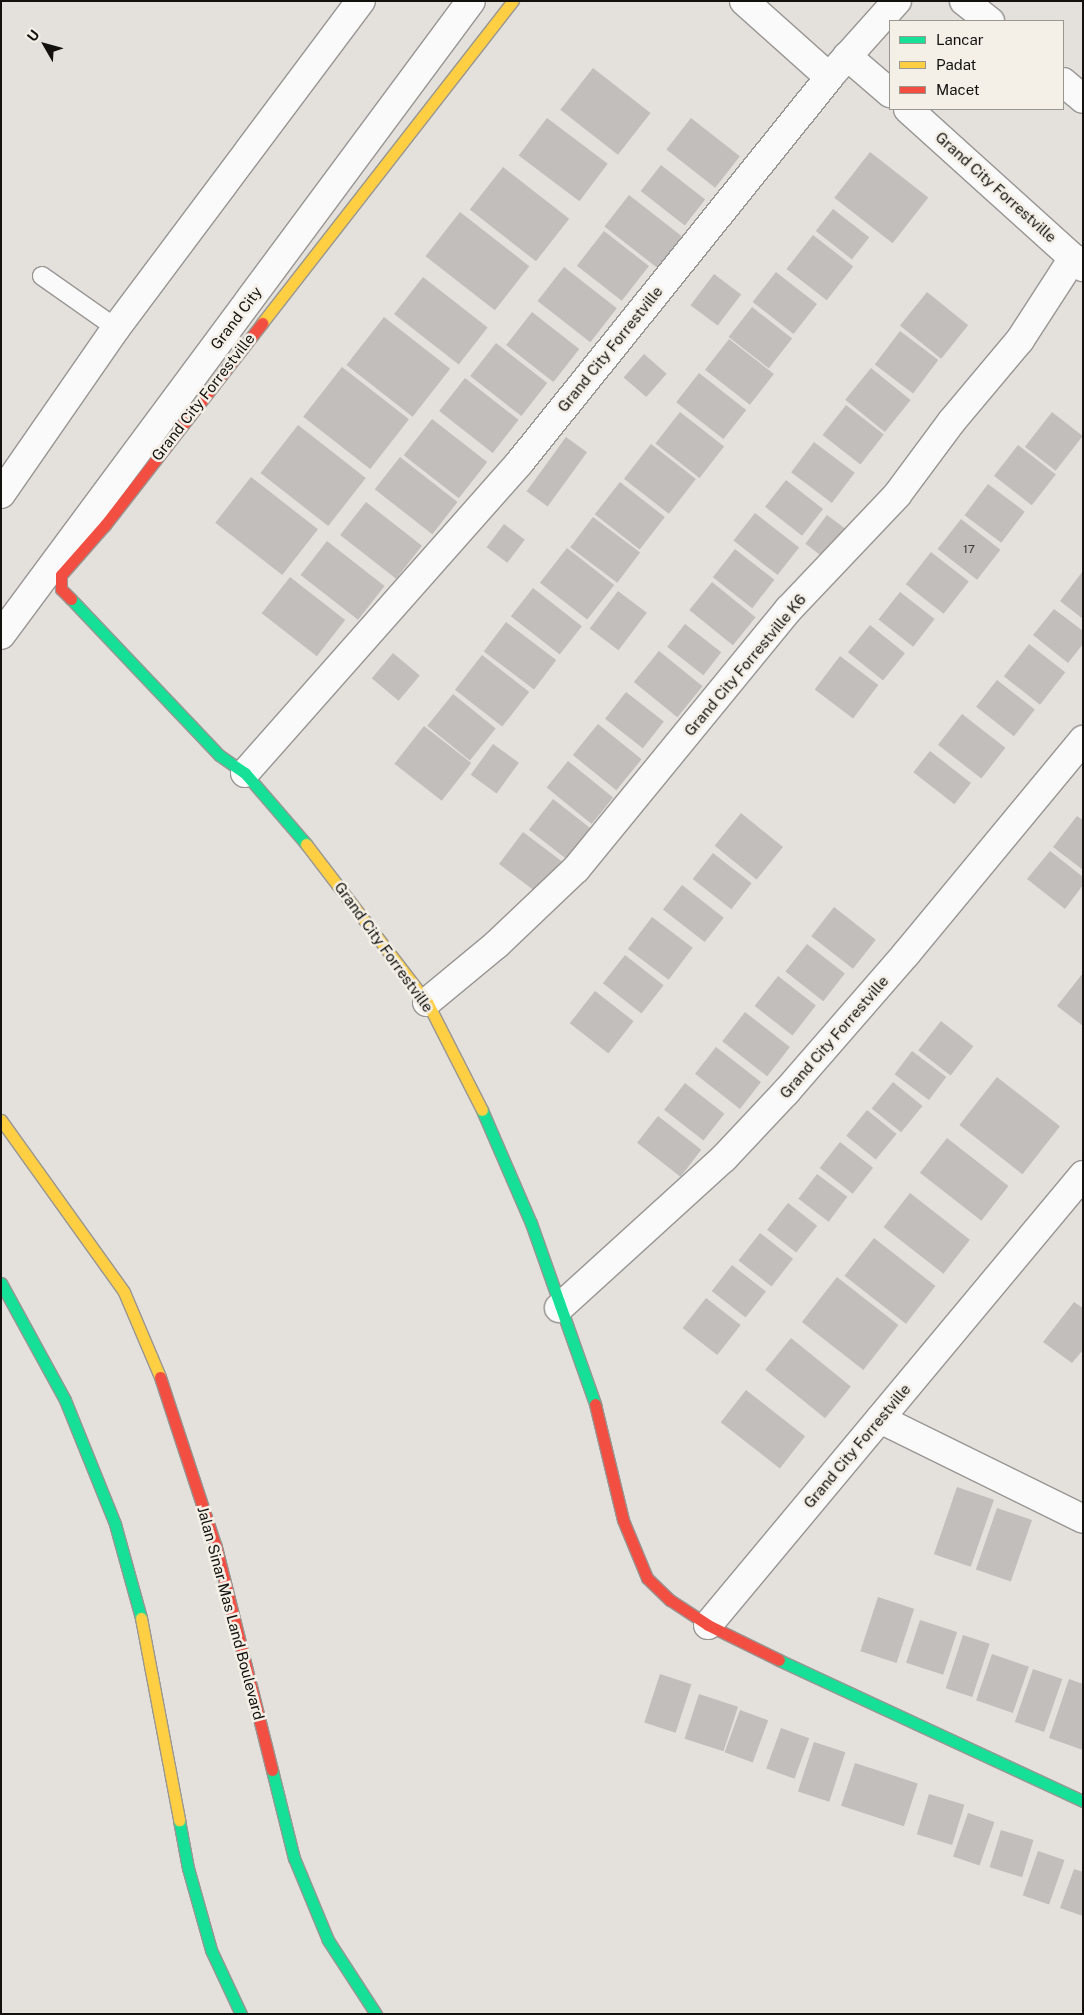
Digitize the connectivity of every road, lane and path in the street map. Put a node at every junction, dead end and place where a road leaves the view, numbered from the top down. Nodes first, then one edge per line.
1 (361, 1) edge
2 (471, 1) edge
3 (513, 1) edge
4 (744, 1) edge
5 (964, 1) edge
6 (886, 4) edge
7 (989, 20) edge
8 (847, 56) junction
9 (829, 77) junction
10 (1064, 83) edge
11 (889, 92) edge
12 (1083, 99) edge
13 (909, 110) edge
14 (1078, 262) edge
15 (42, 276) dead end
16 (116, 328) junction
17 (1, 494) edge
18 (1, 635) edge
19 (1083, 740) edge
20 (245, 773) junction
21 (427, 1002) junction
22 (1, 1120) edge
23 (1083, 1175) edge
24 (1, 1284) edge
25 (559, 1308) junction
26 (880, 1419) junction
27 (1083, 1519) edge
28 (708, 1625) junction
29 (1083, 1802) edge
30 (241, 2014) edge
31 (376, 2014) edge

1 - 16 street
2 - 18 street, Grand City
3 - 20 street, Grand City Forrestville
4 - 9 street
5 - 7 street
6 - 8 street, Grand City Forrestville
8 - 9 street, Grand City Forrestville
8 - 11 street
9 - 20 street, Grand City Forrestville
10 - 12 street
13 - 14 street, Grand City Forrestville
14 - 21 street, Grand City Forrestville K6
15 - 16 lane
16 - 17 street
19 - 25 street, Grand City Forrestville
20 - 21 street, Grand City Forrestville
21 - 25 street, Grand City Forrestville
22 - 31 street, Jalan Sinar Mas Land Boulevard
23 - 26 street, Grand City Forrestville
24 - 30 street
25 - 28 street, Grand City Forrestville
26 - 27 street
26 - 28 street, Grand City Forrestville
28 - 29 street, Grand City Forrestville

